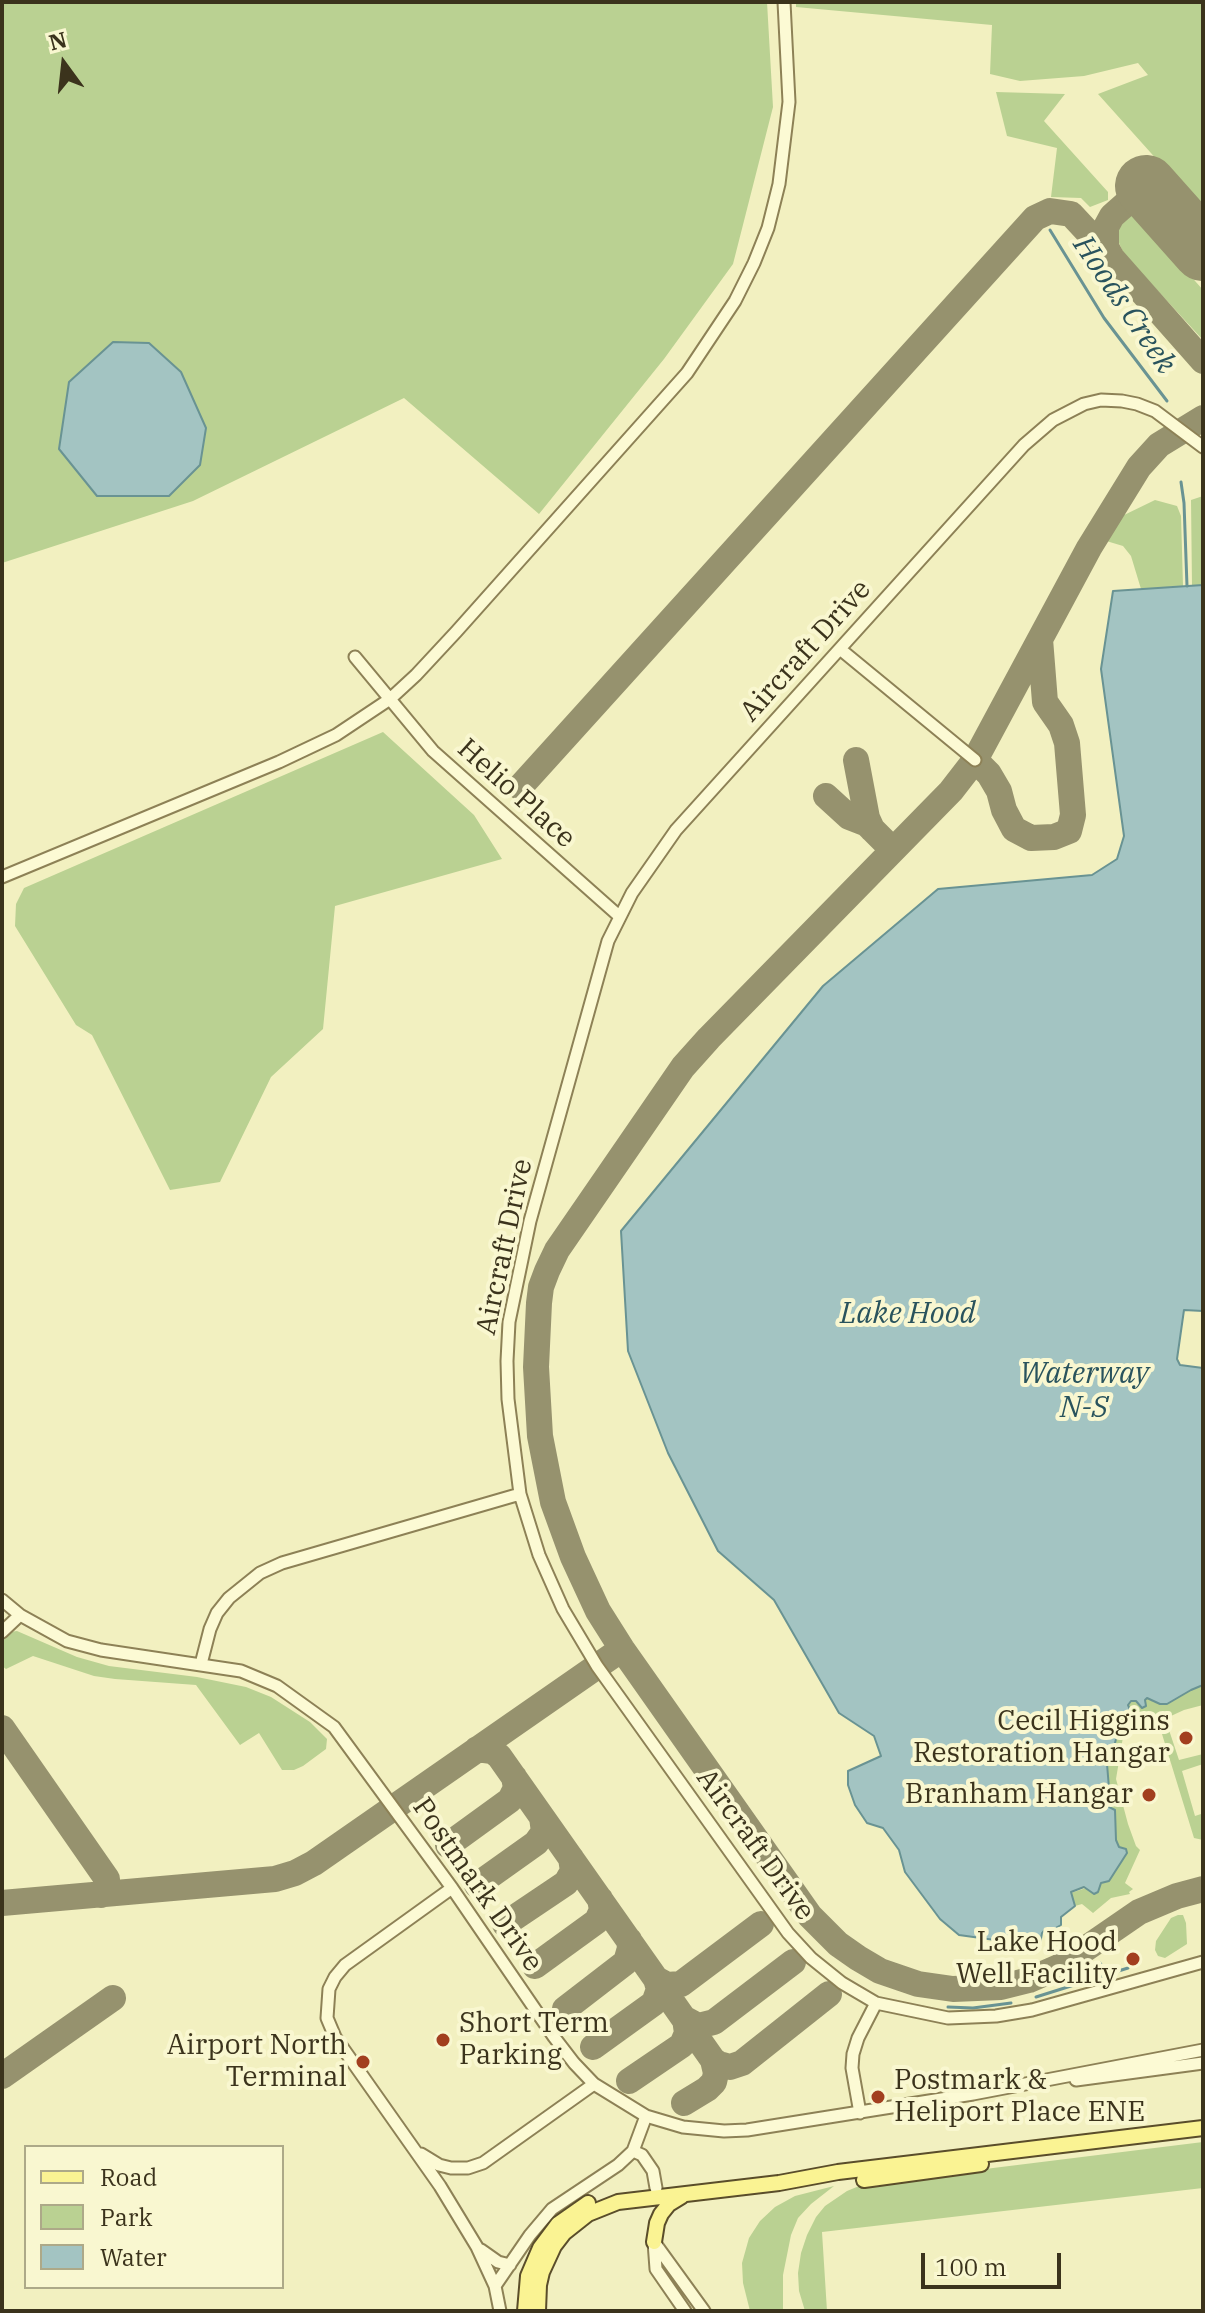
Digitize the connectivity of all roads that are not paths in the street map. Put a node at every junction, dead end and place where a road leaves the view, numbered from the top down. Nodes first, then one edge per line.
1 (784, 2) edge
2 (1203, 447) edge
3 (840, 649) junction
4 (355, 657) dead end
5 (390, 699) junction
6 (975, 760) dead end
7 (2, 877) edge
8 (619, 916) junction
9 (520, 1494) junction
10 (2, 1600) edge
11 (20, 1615) junction
12 (2, 1632) edge
13 (201, 1664) junction
14 (452, 1888) junction
15 (1203, 1962) edge
16 (876, 2003) junction
17 (1203, 2050) edge
18 (1203, 2063) edge
19 (594, 2084) junction
20 (973, 2094) junction
21 (860, 2113) junction
22 (646, 2116) junction
23 (1203, 2131) edge
24 (1075, 2143) junction
25 (411, 2146) junction
26 (633, 2151) junction
27 (838, 2172) junction
28 (864, 2180) dead end
29 (656, 2188) junction
30 (686, 2194) junction
31 (654, 2242) junction
32 (477, 2247) junction
33 (510, 2265) junction
34 (495, 2286) junction
35 (500, 2311) edge
36 (525, 2311) edge
37 (538, 2311) edge
38 (685, 2311) edge
39 (704, 2311) edge

1 - 5 street
2 - 3 street, Aircraft Drive
3 - 6 street
3 - 8 street, Aircraft Drive
4 - 5 street, Helio Place
5 - 7 street
5 - 8 street, Helio Place
8 - 9 street, Aircraft Drive
9 - 13 street
9 - 16 street, Aircraft Drive
10 - 11 street, Postmark Drive
11 - 12 street
11 - 13 street, Postmark Drive
13 - 14 street, Postmark Drive
14 - 19 street, Postmark Drive
14 - 25 street
15 - 16 street, Aircraft Drive
16 - 21 street
17 - 20 street, Postmark Drive
18 - 20 street, Postmark Drive
19 - 22 street, Postmark Drive
19 - 25 street
20 - 21 street, Postmark Drive
21 - 22 street, Postmark Drive
22 - 26 street
23 - 24 main road
24 - 27 main road
24 - 28 main road
25 - 32 street
26 - 29 street
26 - 33 street
27 - 29 main road
27 - 30 main road
29 - 36 main road
30 - 31 main road
30 - 37 main road
31 - 38 street
31 - 39 street
32 - 33 street
32 - 34 street
33 - 34 street
34 - 35 street

